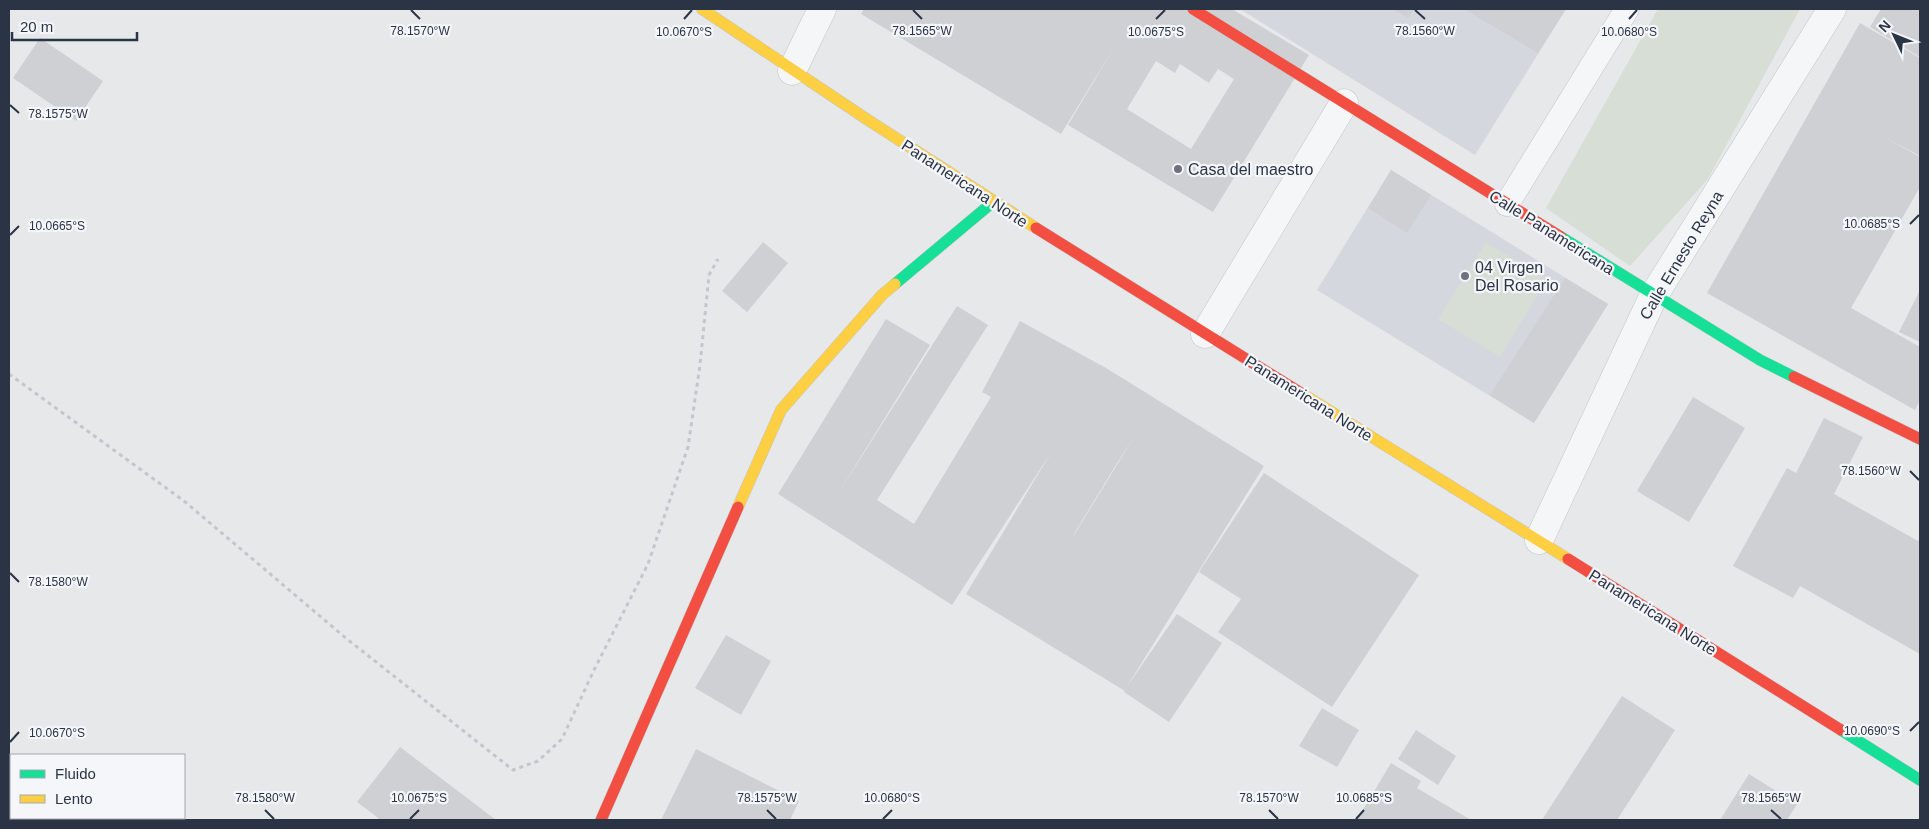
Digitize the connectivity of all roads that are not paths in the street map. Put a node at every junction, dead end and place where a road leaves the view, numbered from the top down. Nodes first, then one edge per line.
1 (702, 9) edge
2 (822, 9) edge
3 (1193, 9) edge
4 (1627, 9) edge
5 (1832, 9) edge
6 (792, 71) junction
7 (1344, 103) junction
8 (993, 202) junction
9 (1507, 204) junction
10 (1654, 295) junction
11 (1205, 334) junction
12 (1920, 439) edge
13 (1539, 540) junction
14 (1920, 780) edge
15 (601, 820) edge

1 - 6 main road, Panamericana Norte
2 - 6 street
3 - 7 main road, Calle Panamericana
4 - 9 lane
5 - 10 street, Calle Ernesto Reyna
6 - 8 main road, Panamericana Norte
7 - 9 main road, Calle Panamericana
7 - 11 street
8 - 11 main road, Panamericana Norte
8 - 15 main road
9 - 10 main road, Calle Panamericana
10 - 12 main road, Calle Panamericana
10 - 13 street, Calle Ernesto Reyna
11 - 13 main road, Panamericana Norte
13 - 14 main road, Panamericana Norte

